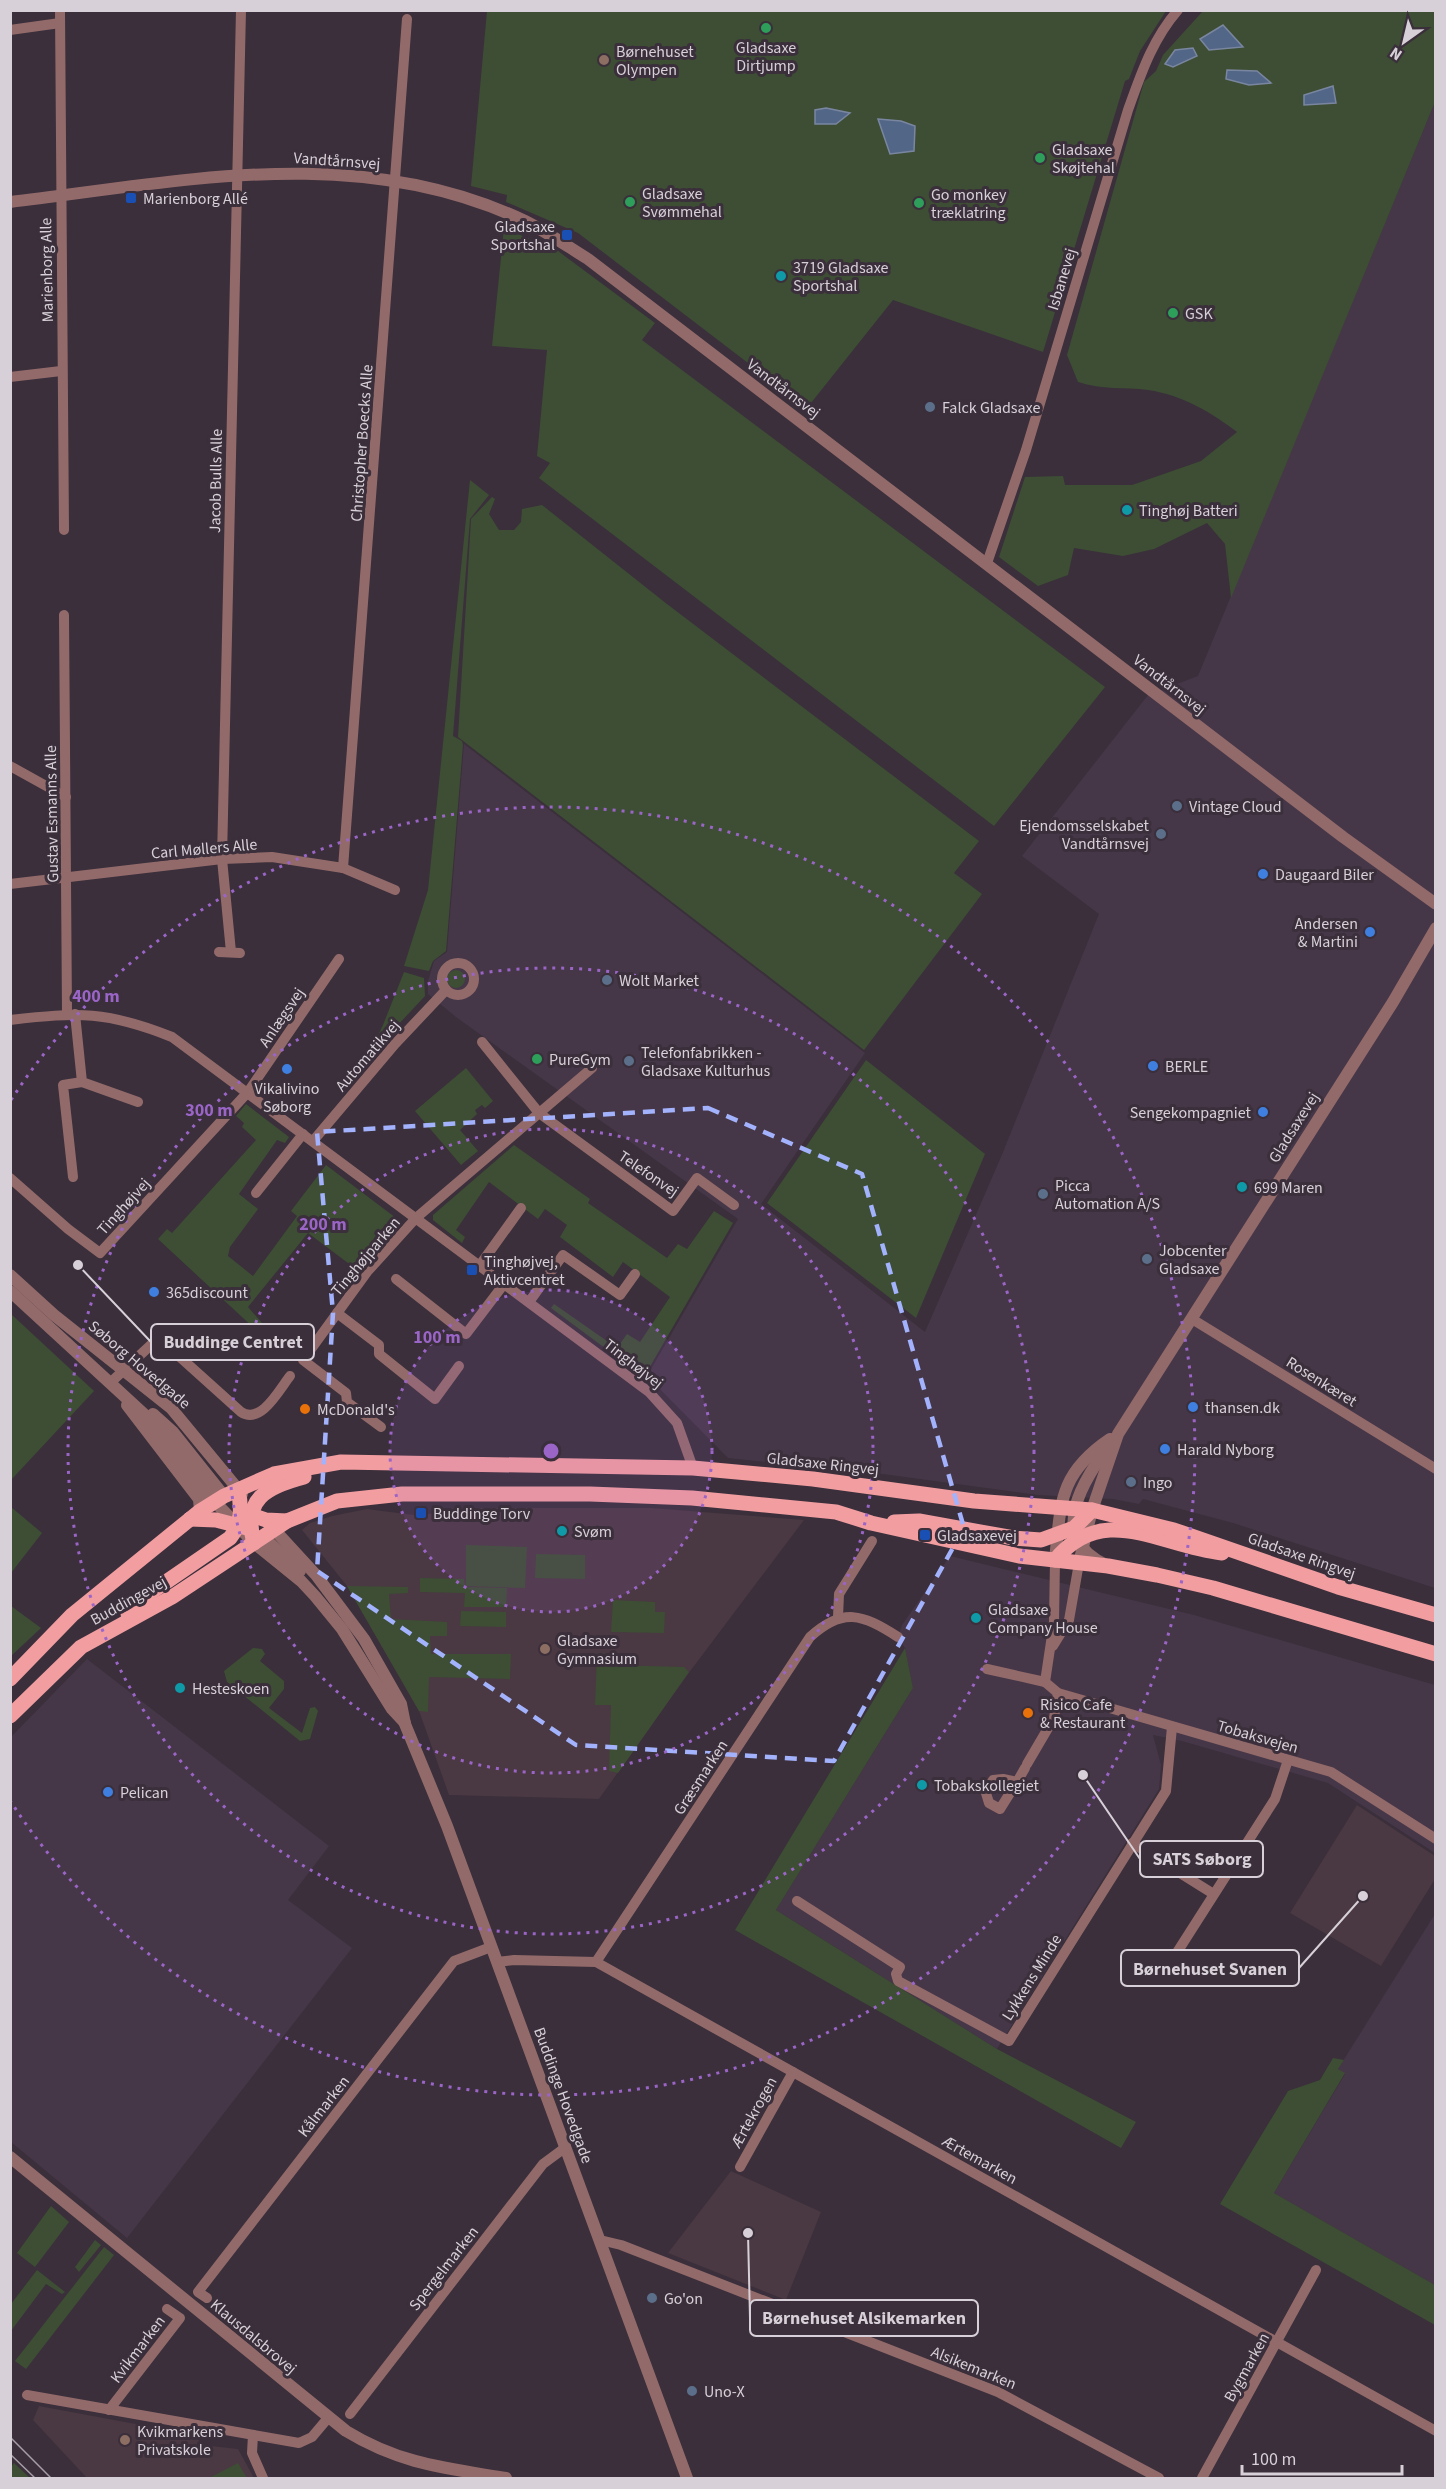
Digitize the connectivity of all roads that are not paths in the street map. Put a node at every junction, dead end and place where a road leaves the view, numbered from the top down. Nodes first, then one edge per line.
1 (60, 10) edge
2 (241, 10) edge
3 (1178, 10) edge
4 (407, 19) dead end
5 (60, 23) junction
6 (10, 30) edge
7 (237, 175) junction
8 (396, 181) junction
9 (60, 196) junction
10 (10, 202) edge
11 (61, 371) junction
12 (10, 377) edge
13 (64, 530) dead end
14 (987, 563) junction
15 (64, 615) dead end
16 (10, 766) edge
17 (66, 797) junction
18 (222, 859) junction
19 (343, 868) junction
20 (66, 879) junction
21 (10, 884) edge
22 (395, 890) dead end
23 (1436, 904) edge
24 (1436, 928) edge
25 (230, 952) dead end
26 (339, 959) dead end
27 (446, 990) dead end
28 (71, 1013) junction
29 (10, 1020) edge
30 (482, 1042) dead end
31 (592, 1068) dead end
32 (82, 1082) junction
33 (248, 1092) junction
34 (138, 1102) dead end
35 (539, 1113) junction
36 (303, 1134) junction
37 (313, 1141) junction
38 (73, 1177) dead end
39 (10, 1178) edge
40 (256, 1194) dead end
41 (734, 1205) dead end
42 (521, 1208) dead end
43 (416, 1218) junction
44 (480, 1265) junction
45 (635, 1274) dead end
46 (10, 1275) edge
47 (396, 1280) dead end
48 (504, 1284) junction
49 (10, 1291) edge
50 (529, 1302) junction
51 (337, 1313) junction
52 (1192, 1319) junction
53 (459, 1366) dead end
54 (124, 1369) junction
55 (290, 1376) dead end
56 (110, 1383) junction
57 (381, 1427) dead end
58 (1118, 1434) junction
59 (372, 1461) junction
60 (693, 1468) junction
61 (1436, 1469) edge
62 (226, 1496) junction
63 (1067, 1507) junction
64 (1092, 1509) junction
65 (195, 1515) junction
66 (871, 1523) junction
67 (258, 1524) junction
68 (1058, 1535) junction
69 (872, 1541) dead end
70 (1080, 1542) junction
71 (1251, 1557) junction
72 (1055, 1560) junction
73 (1436, 1615) edge
74 (838, 1617) junction
75 (115, 1627) junction
76 (898, 1637) dead end
77 (1050, 1652) junction
78 (1436, 1654) edge
79 (987, 1669) dead end
80 (10, 1679) edge
81 (1045, 1682) junction
82 (1058, 1693) junction
83 (10, 1716) edge
84 (405, 1724) junction
85 (1172, 1727) junction
86 (1288, 1760) junction
87 (1017, 1782) dead end
88 (1436, 1839) edge
89 (1132, 1843) junction
90 (1212, 1893) junction
91 (797, 1900) dead end
92 (491, 1947) junction
93 (497, 1962) junction
94 (596, 1962) junction
95 (1160, 1979) dead end
96 (793, 2072) junction
97 (566, 2147) junction
98 (10, 2157) edge
99 (740, 2167) dead end
100 (600, 2240) junction
101 (1316, 2270) dead end
102 (207, 2298) dead end
103 (167, 2309) dead end
104 (1277, 2342) junction
105 (27, 2395) dead end
106 (110, 2410) junction
107 (350, 2414) dead end
108 (328, 2418) junction
109 (1436, 2431) edge
110 (253, 2435) junction
111 (475, 2476) edge
112 (263, 2478) edge
113 (506, 2478) edge
114 (687, 2478) edge
115 (1159, 2478) edge
116 (1202, 2478) edge

1 - 5 street, Marienborg Alle
2 - 7 street, Jacob Bulls Alle
3 - 14 street, Isbanevej
4 - 8 street, Christopher Boecks Alle
5 - 6 street
5 - 9 street, Marienborg Alle
7 - 8 street, Vandtårnsvej
7 - 9 street, Vandtårnsvej
7 - 18 street, Jacob Bulls Alle
8 - 14 street, Vandtårnsvej
8 - 19 street, Christopher Boecks Alle
9 - 10 street, Vandtårnsvej
9 - 11 street, Marienborg Alle
11 - 12 street
11 - 13 street, Marienborg Alle
14 - 23 street, Vandtårnsvej
15 - 17 street, Gustav Esmanns Alle
16 - 17 street
17 - 20 street, Gustav Esmanns Alle
18 - 19 street, Carl Møllers Alle
18 - 20 street, Carl Møllers Alle
18 - 25 street, Jacob Bulls Alle
19 - 22 street, Carl Møllers Alle
20 - 21 street, Carl Møllers Alle
20 - 28 street, Gustav Esmanns Alle
24 - 52 street, Gladsaxevej
26 - 33 street, Anlægsvej
27 - 37 street, Automatikvej
28 - 29 street, Tinghøjvej
28 - 32 street
28 - 33 street, Tinghøjvej
30 - 35 street, Telefonvej
31 - 35 street
32 - 34 street
32 - 38 street
33 - 36 street, Tinghøjvej
33 - 39 street, Tinghøjvej
35 - 41 street, Telefonvej
35 - 43 street
36 - 37 street, Tinghøjvej
36 - 40 street
37 - 43 street, Tinghøjvej
42 - 44 street
43 - 44 street, Tinghøjvej
43 - 51 street, Tinghøjparken
44 - 48 street, Tinghøjvej
45 - 50 street
46 - 54 street, Søborg Hovedgade
47 - 48 street
48 - 50 street, Tinghøjvej
49 - 56 street, Søborg Hovedgade
50 - 60 street, Tinghøjvej
51 - 53 street, Tinghøjparken
51 - 57 street, Tinghøjparken
52 - 58 street, Gladsaxevej
52 - 61 street, Rosenkæret
54 - 55 street
54 - 56 street
54 - 62 street, Søborg Hovedgade
56 - 62 street, Søborg Hovedgade
56 - 65 street
58 - 63 street, Gladsaxevej
58 - 64 street, Gladsaxevej
59 - 60 main road, Gladsaxe Ringvej
59 - 62 main road, Gladsaxe Ringvej
59 - 67 main road
60 - 63 main road, Gladsaxe Ringvej
62 - 65 main road, Gladsaxe Ringvej
62 - 67 main road
62 - 67 street, Buddinge Hovedgade
63 - 64 main road, Gladsaxe Ringvej
63 - 68 street, Gladsaxevej
63 - 70 street
64 - 70 main road
64 - 71 main road, Gladsaxe Ringvej
65 - 67 main road
65 - 80 main road, Buddingevej
66 - 67 main road
66 - 68 main road
66 - 72 main road
67 - 75 main road
67 - 75 main road, Buddingevej
67 - 84 street, Buddinge Hovedgade
67 - 84 street, Buddinge Hovedgade
68 - 70 main road
68 - 72 street, Gladsaxevej
69 - 74 street
70 - 71 main road
70 - 72 main road
70 - 72 main road
70 - 77 street
70 - 78 main road
71 - 73 main road, Gladsaxe Ringvej
72 - 77 street
74 - 76 street
74 - 94 street, Græsmarken
75 - 83 main road, Buddingevej
77 - 81 street
79 - 81 street, Tobaksvejen
81 - 82 street, Tobaksvejen
82 - 85 street, Tobaksvejen
82 - 87 street
84 - 92 street, Buddinge Hovedgade
85 - 86 street, Tobaksvejen
85 - 89 street, Lykkens Minde
86 - 88 street, Tobaksvejen
86 - 90 street
89 - 90 street
89 - 91 street, Lykkens Minde
90 - 95 street
92 - 93 street, Buddinge Hovedgade
92 - 102 street, Kålmarken
93 - 94 street, Ærtemarken
93 - 97 street, Buddinge Hovedgade
94 - 96 street, Ærtemarken
96 - 99 street, Ærtekrogen
96 - 104 street, Ærtemarken
97 - 100 street, Buddinge Hovedgade
97 - 107 street, Spergelmarken
98 - 108 street, Klausdalsbrovej
100 - 114 street, Buddinge Hovedgade
100 - 115 street, Alsikemarken
101 - 104 street, Bygmarken
103 - 106 street, Kvikmarken
104 - 109 street, Ærtemarken
104 - 116 street, Bygmarken
105 - 106 street
106 - 110 street
108 - 110 street
108 - 111 street, Klausdalsbrovej
110 - 112 street
111 - 113 street, Klausdalsbrovej

